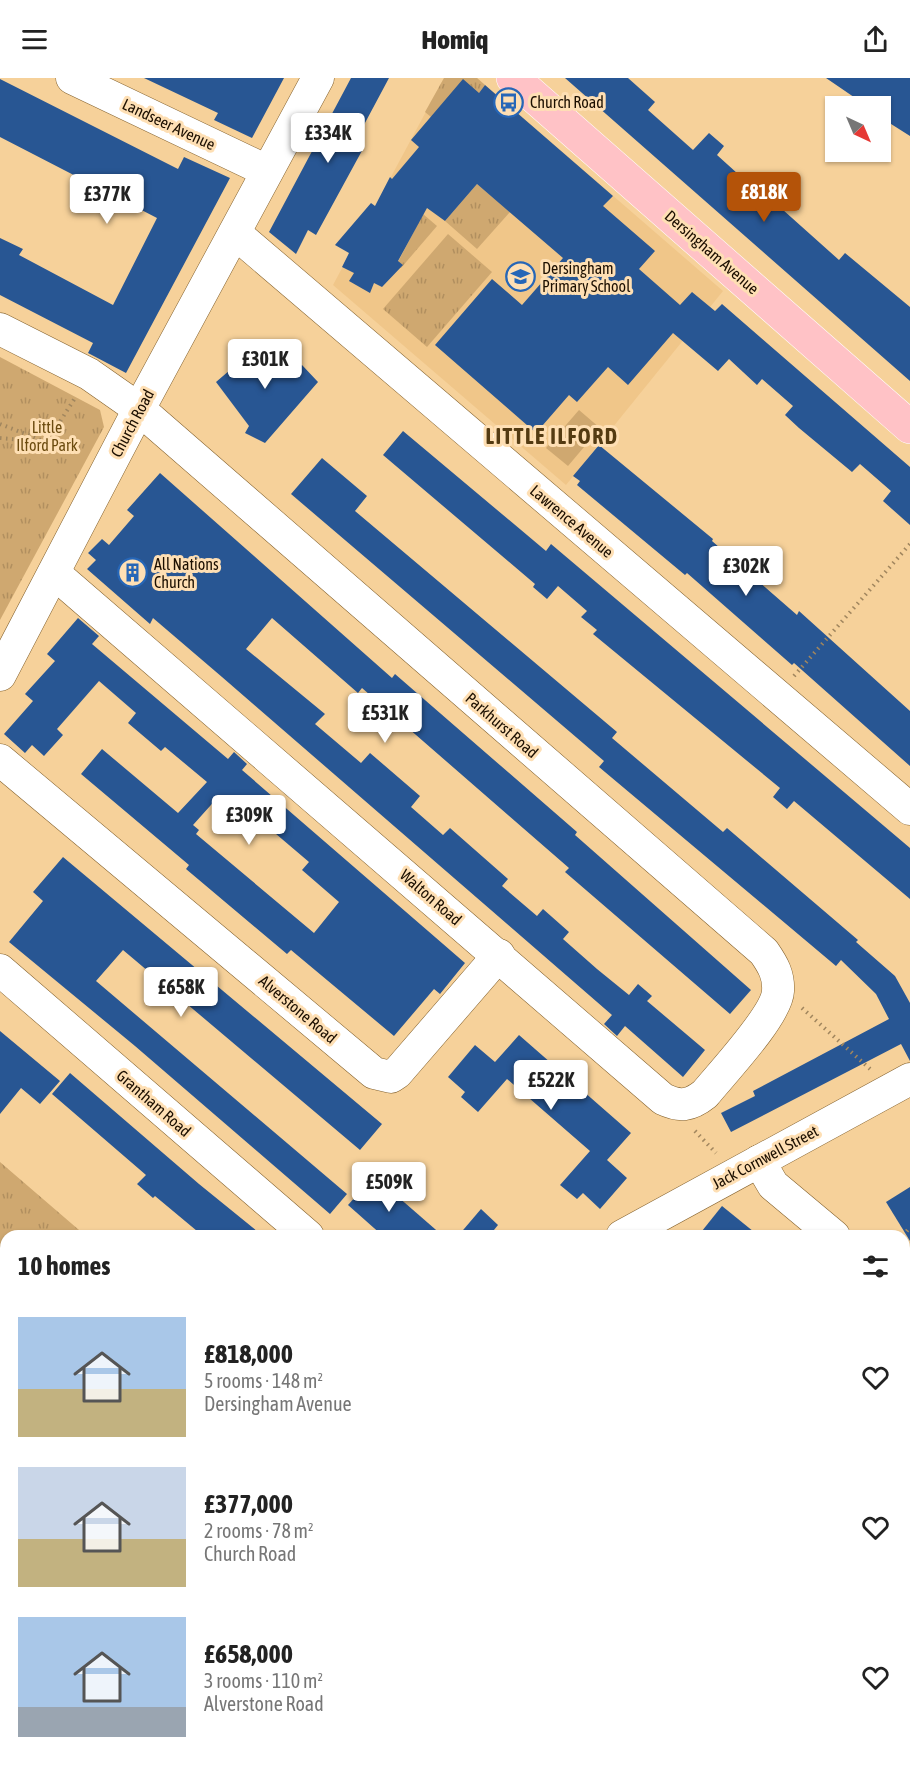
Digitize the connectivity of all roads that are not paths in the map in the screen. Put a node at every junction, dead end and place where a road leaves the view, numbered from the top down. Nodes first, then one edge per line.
1 (72, 78) edge
2 (318, 78) edge
3 (513, 78) edge
4 (267, 171) junction
5 (235, 233) junction
6 (0, 329) edge
7 (139, 409) junction
8 (910, 427) edge
9 (54, 573) junction
10 (0, 675) edge
11 (0, 760) edge
12 (910, 809) edge
13 (499, 955) junction
14 (0, 970) edge
15 (905, 1082) edge
16 (685, 1106) joint
17 (759, 1161) junction
18 (301, 1230) edge
19 (645, 1230) edge
20 (827, 1230) edge

1 - 4 street, Landseer Avenue
2 - 4 street, Church Road
3 - 8 main road, Dersingham Avenue
4 - 5 street, Church Road
5 - 7 street, Church Road
5 - 12 street, Lawrence Avenue
6 - 7 street, Parkhurst Road
7 - 9 street, Church Road
7 - 16 street, Parkhurst Road
9 - 10 street, Church Road
9 - 13 street, Walton Road
11 - 13 street, Alverstone Road
13 - 16 street, Walton Road
14 - 18 street, Grantham Road
15 - 17 street, Jack Cornwell Street
17 - 19 street, Jack Cornwell Street
17 - 20 street

